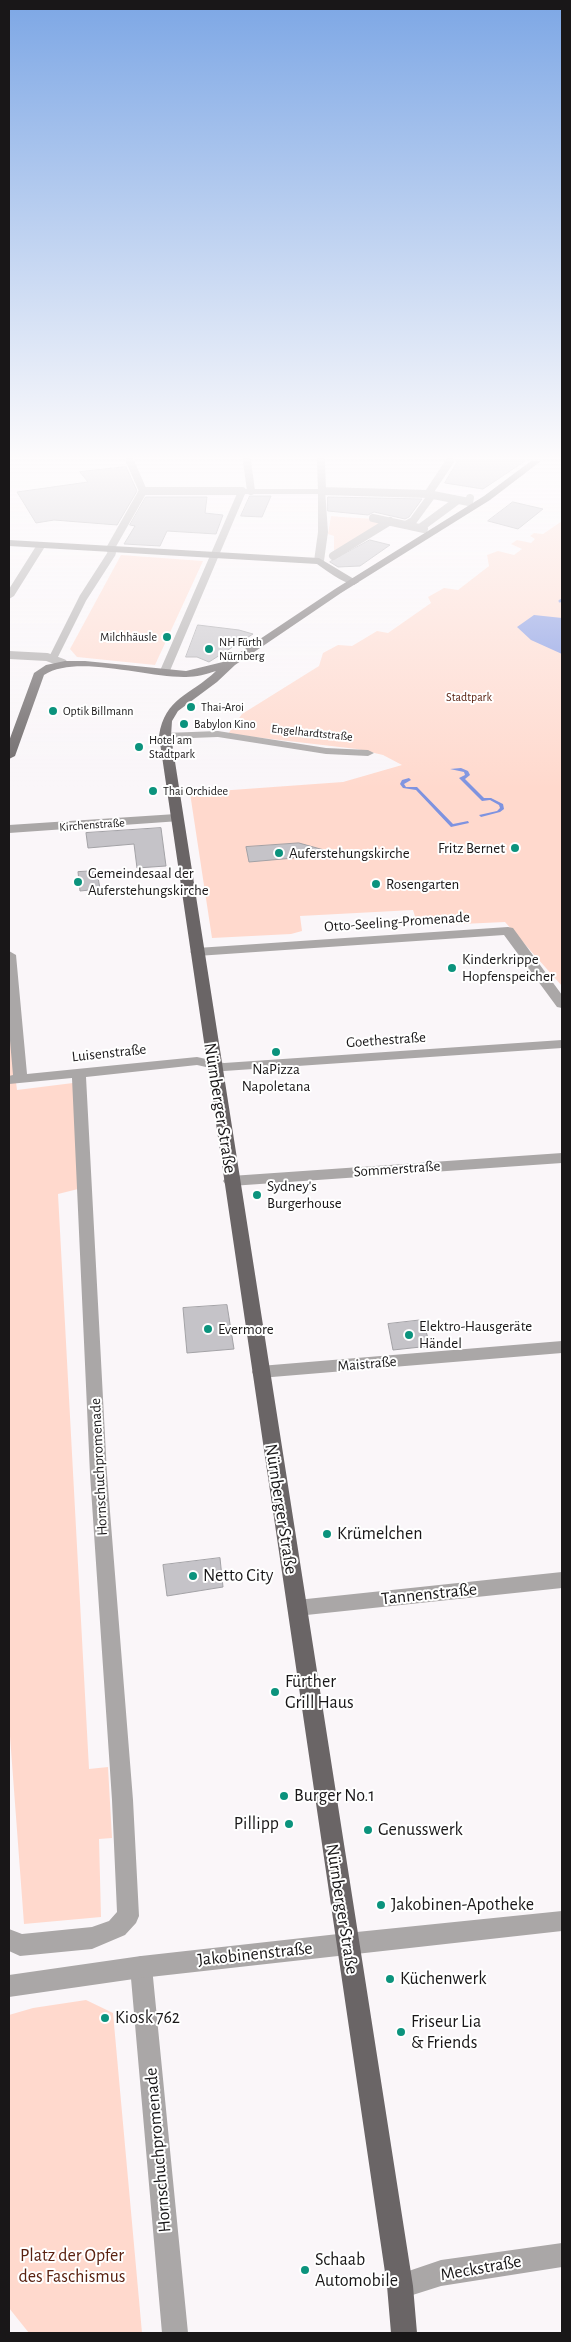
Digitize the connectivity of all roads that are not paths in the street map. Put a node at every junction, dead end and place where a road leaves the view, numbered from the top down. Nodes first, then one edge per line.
1 (25, 570) edge
2 (101, 570) edge
3 (208, 570) edge
4 (332, 570) edge
5 (373, 570) edge
6 (354, 582) junction
7 (9, 596) edge
8 (9, 655) edge
9 (51, 662) junction
10 (231, 663) junction
11 (164, 673) junction
12 (176, 674) junction
13 (191, 694) junction
14 (164, 736) junction
15 (368, 753) dead end
16 (9, 756) edge
17 (176, 818) junction
18 (9, 829) edge
19 (197, 952) junction
20 (9, 955) edge
21 (562, 1004) edge
22 (562, 1044) edge
23 (213, 1063) junction
24 (79, 1073) junction
25 (15, 1079) edge
26 (562, 1158) edge
27 (231, 1181) junction
28 (562, 1347) edge
29 (260, 1372) junction
30 (562, 1580) edge
31 (297, 1608) junction
32 (562, 1921) edge
33 (9, 1939) edge
34 (347, 1944) junction
35 (141, 1967) junction
36 (9, 1986) edge
37 (562, 2255) edge
38 (400, 2286) junction
39 (176, 2333) edge
40 (404, 2333) edge

1 - 7 street
2 - 9 street
3 - 11 street
4 - 6 main road
5 - 6 main road
6 - 10 main road
8 - 9 street
9 - 11 main road
9 - 16 main road
10 - 12 main road
10 - 13 main road, Nürnberger Straße
11 - 12 main road
12 - 13 main road
13 - 14 main road, Nürnberger Straße
14 - 15 street, Engelhardtstraße
14 - 17 main road, Nürnberger Straße
17 - 18 street, Kirchenstraße
17 - 19 main road, Nürnberger Straße
19 - 21 street, Otto-Seeling-Promenade
19 - 23 main road, Nürnberger Straße
20 - 25 street
22 - 23 street, Goethestraße
23 - 24 street, Luisenstraße
23 - 27 main road, Nürnberger Straße
24 - 25 street, Luisenstraße
24 - 33 street, Hornschuchpromenade
26 - 27 street, Sommerstraße
27 - 29 main road, Nürnberger Straße
28 - 29 street, Maistraße
29 - 31 main road, Nürnberger Straße
30 - 31 street, Tannenstraße
31 - 34 main road, Nürnberger Straße
32 - 34 street, Jakobinenstraße
34 - 35 street, Jakobinenstraße
34 - 38 main road, Nürnberger Straße
35 - 36 street, Jakobinenstraße
35 - 39 street, Hornschuchpromenade
37 - 38 street, Meckstraße
38 - 40 main road, Nürnberger Straße

